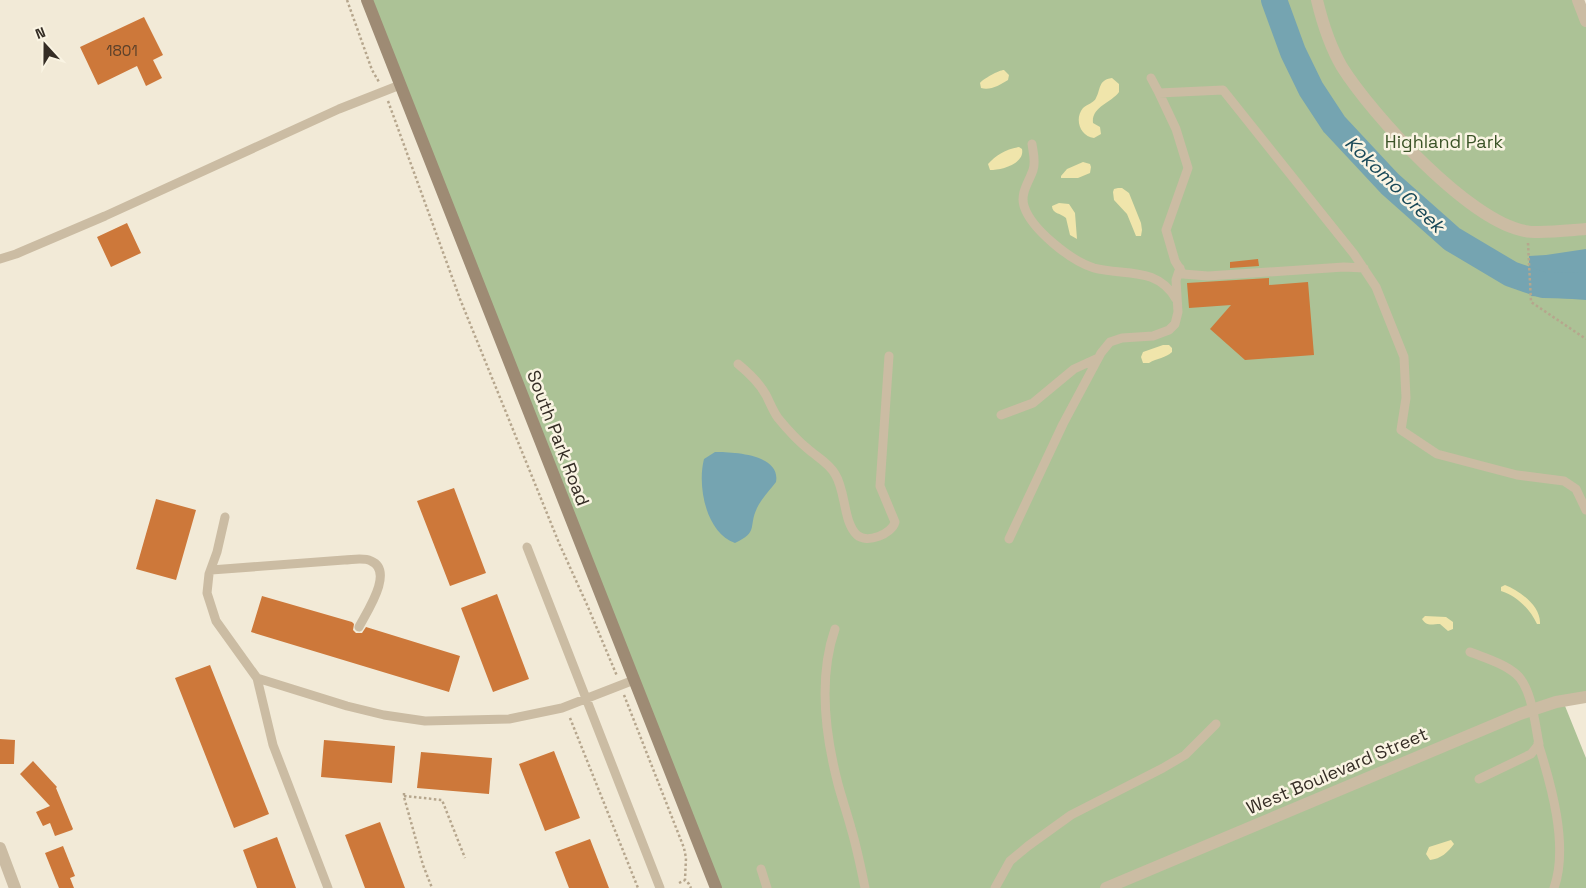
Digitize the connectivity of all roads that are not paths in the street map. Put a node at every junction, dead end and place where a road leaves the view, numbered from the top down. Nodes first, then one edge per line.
1 (367, 0) edge
2 (1317, 0) edge
3 (1578, 0) edge
4 (1586, 21) edge
5 (1151, 78) dead end
6 (400, 85) junction
7 (1160, 93) junction
8 (1032, 144) dead end
9 (1586, 229) edge
10 (0, 259) edge
11 (1180, 268) junction
12 (1364, 268) junction
13 (1177, 301) junction
14 (889, 356) dead end
15 (1098, 358) junction
16 (738, 364) dead end
17 (1001, 415) dead end
18 (1586, 510) edge
19 (225, 517) dead end
20 (1010, 538) dead end
21 (527, 547) dead end
22 (211, 570) junction
23 (359, 627) dead end
24 (835, 629) dead end
25 (1470, 652) dead end
26 (257, 678) junction
27 (634, 680) junction
28 (1586, 697) edge
29 (587, 698) junction
30 (1532, 710) junction
31 (1216, 724) dead end
32 (1538, 743) junction
33 (1479, 779) dead end
34 (0, 848) edge
35 (761, 869) dead end
36 (15, 888) edge
37 (328, 888) edge
38 (660, 888) edge
39 (716, 888) edge
40 (768, 888) edge
41 (866, 888) edge
42 (995, 888) edge
43 (1106, 888) edge
44 (1554, 888) edge

1 - 6 street, South Park Road
2 - 9 street
3 - 4 street
5 - 7 lane
6 - 10 lane
6 - 27 street, South Park Road
7 - 11 lane
7 - 12 lane
8 - 13 lane
11 - 12 lane
11 - 13 lane
12 - 18 lane
13 - 15 lane
14 - 16 lane
15 - 17 lane
15 - 20 lane
19 - 22 lane
21 - 29 lane
22 - 23 lane
22 - 26 lane
24 - 41 lane
25 - 30 lane
26 - 29 lane
26 - 37 lane
27 - 29 lane
27 - 39 street, South Park Road
28 - 30 street, West Boulevard Street
29 - 38 lane
30 - 32 lane
30 - 43 street, West Boulevard Street
31 - 42 lane
32 - 33 lane
32 - 44 lane
34 - 36 street
35 - 40 lane

